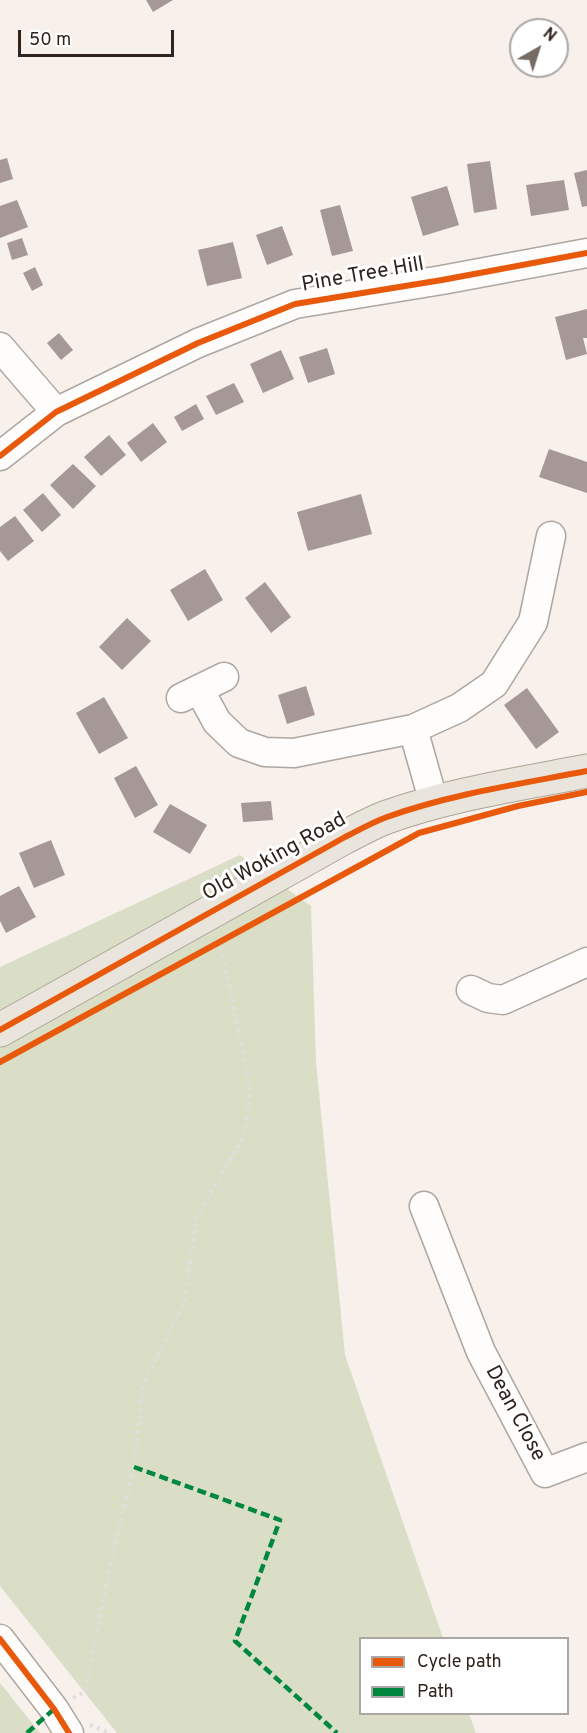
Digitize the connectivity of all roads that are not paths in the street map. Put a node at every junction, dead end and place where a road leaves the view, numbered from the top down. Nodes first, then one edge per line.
1 (587, 253) edge
2 (0, 348) edge
3 (56, 412) junction
4 (0, 456) edge
5 (551, 536) dead end
6 (201, 688) dead end
7 (412, 729) junction
8 (587, 771) edge
9 (434, 803) junction
10 (587, 962) edge
11 (471, 990) dead end
12 (0, 1030) edge
13 (424, 1206) dead end
14 (587, 1457) edge
15 (0, 1639) edge
16 (62, 1721) edge

1 - 3 street, Pine Tree Hill
2 - 3 street
3 - 4 street, Pine Tree Hill
5 - 7 street
6 - 7 street
7 - 9 street
8 - 9 main road, Old Woking Road
9 - 12 main road, Old Woking Road
10 - 11 street
13 - 14 street, Dean Close
15 - 16 street

